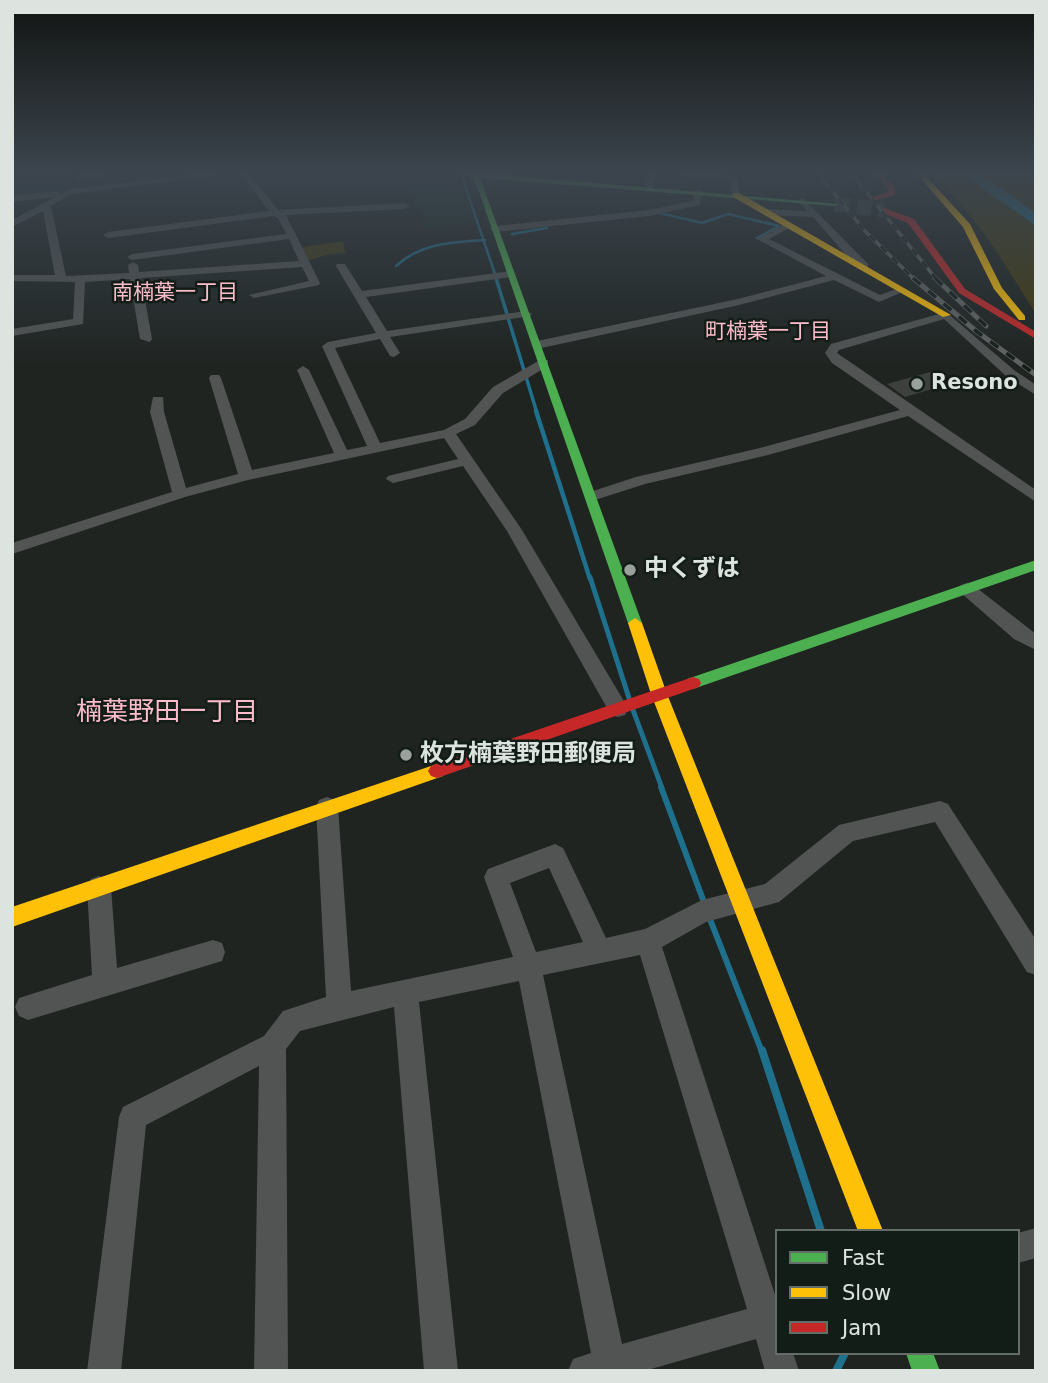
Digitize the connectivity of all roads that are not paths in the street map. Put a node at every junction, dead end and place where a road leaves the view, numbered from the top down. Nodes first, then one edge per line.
1 (53, 239) edge
2 (130, 239) edge
3 (216, 239) edge
4 (293, 239) edge
5 (499, 239) edge
6 (763, 239) edge
7 (812, 239) edge
8 (840, 239) edge
9 (924, 239) edge
10 (973, 239) edge
11 (132, 257) junction
12 (305, 264) junction
13 (341, 266) dead end
14 (862, 267) junction
15 (512, 274) junction
16 (134, 276) junction
17 (836, 276) junction
18 (12, 278) edge
19 (61, 278) junction
20 (80, 279) junction
21 (956, 283) junction
22 (998, 289) junction
23 (902, 290) junction
24 (254, 295) dead end
25 (359, 295) junction
26 (526, 314) junction
27 (946, 315) junction
28 (12, 333) edge
29 (383, 335) junction
30 (1036, 335) edge
31 (146, 339) dead end
32 (537, 345) junction
33 (394, 353) dead end
34 (544, 363) junction
35 (303, 370) dead end
36 (215, 378) dead end
37 (1036, 391) edge
38 (334, 399) junction
39 (158, 400) dead end
40 (909, 411) junction
41 (447, 433) junction
42 (374, 447) junction
43 (342, 454) junction
44 (467, 461) junction
45 (246, 476) junction
46 (393, 479) dead end
47 (180, 494) junction
48 (592, 496) junction
49 (1036, 497) edge
50 (12, 549) edge
51 (1036, 565) edge
52 (967, 589) junction
53 (1036, 642) edge
54 (659, 694) junction
55 (618, 709) junction
56 (327, 807) junction
57 (99, 887) junction
58 (741, 903) junction
59 (12, 917) edge
60 (648, 941) junction
61 (599, 951) junction
62 (213, 952) dead end
63 (1036, 963) edge
64 (529, 966) junction
65 (105, 984) junction
66 (405, 992) junction
67 (339, 1006) junction
68 (28, 1007) dead end
69 (273, 1045) junction
70 (870, 1229) edge
71 (771, 1318) edge
72 (775, 1337) edge
73 (602, 1368) edge
74 (104, 1371) edge
75 (271, 1371) edge
76 (441, 1371) edge

1 - 19 street
2 - 11 street
3 - 11 street
4 - 12 street
5 - 15 street
6 - 17 street
7 - 14 street
8 - 14 street
9 - 21 street
10 - 22 street
11 - 16 street
12 - 16 street
12 - 24 street
13 - 25 street
14 - 23 street
15 - 25 street
15 - 26 street
16 - 20 street
16 - 31 street
17 - 23 street
17 - 32 street
18 - 19 street
19 - 20 street
20 - 28 street
21 - 22 street
21 - 30 street
22 - 30 street
23 - 27 street
25 - 29 street
26 - 29 street
26 - 32 street
27 - 37 street
27 - 40 street
29 - 33 street
29 - 38 street
32 - 34 street
34 - 41 street
34 - 48 street
35 - 38 street
36 - 45 street
38 - 42 street
38 - 43 street
39 - 47 street
40 - 48 street
40 - 49 street
41 - 42 street
41 - 44 street
42 - 43 street
43 - 45 street
44 - 46 street
44 - 55 street
45 - 47 street
47 - 50 street
48 - 54 street
51 - 52 street
52 - 53 street
52 - 54 street
54 - 55 street
54 - 58 street
55 - 56 street
56 - 57 street
56 - 67 street
57 - 59 street
57 - 65 street
58 - 60 street
58 - 63 street
58 - 70 street
60 - 61 street
60 - 71 street
61 - 64 street
61 - 64 street
62 - 65 street
64 - 66 street
64 - 73 street
65 - 68 street
66 - 67 street
66 - 76 street
67 - 69 street
69 - 74 street
69 - 75 street
71 - 72 street
71 - 73 street

